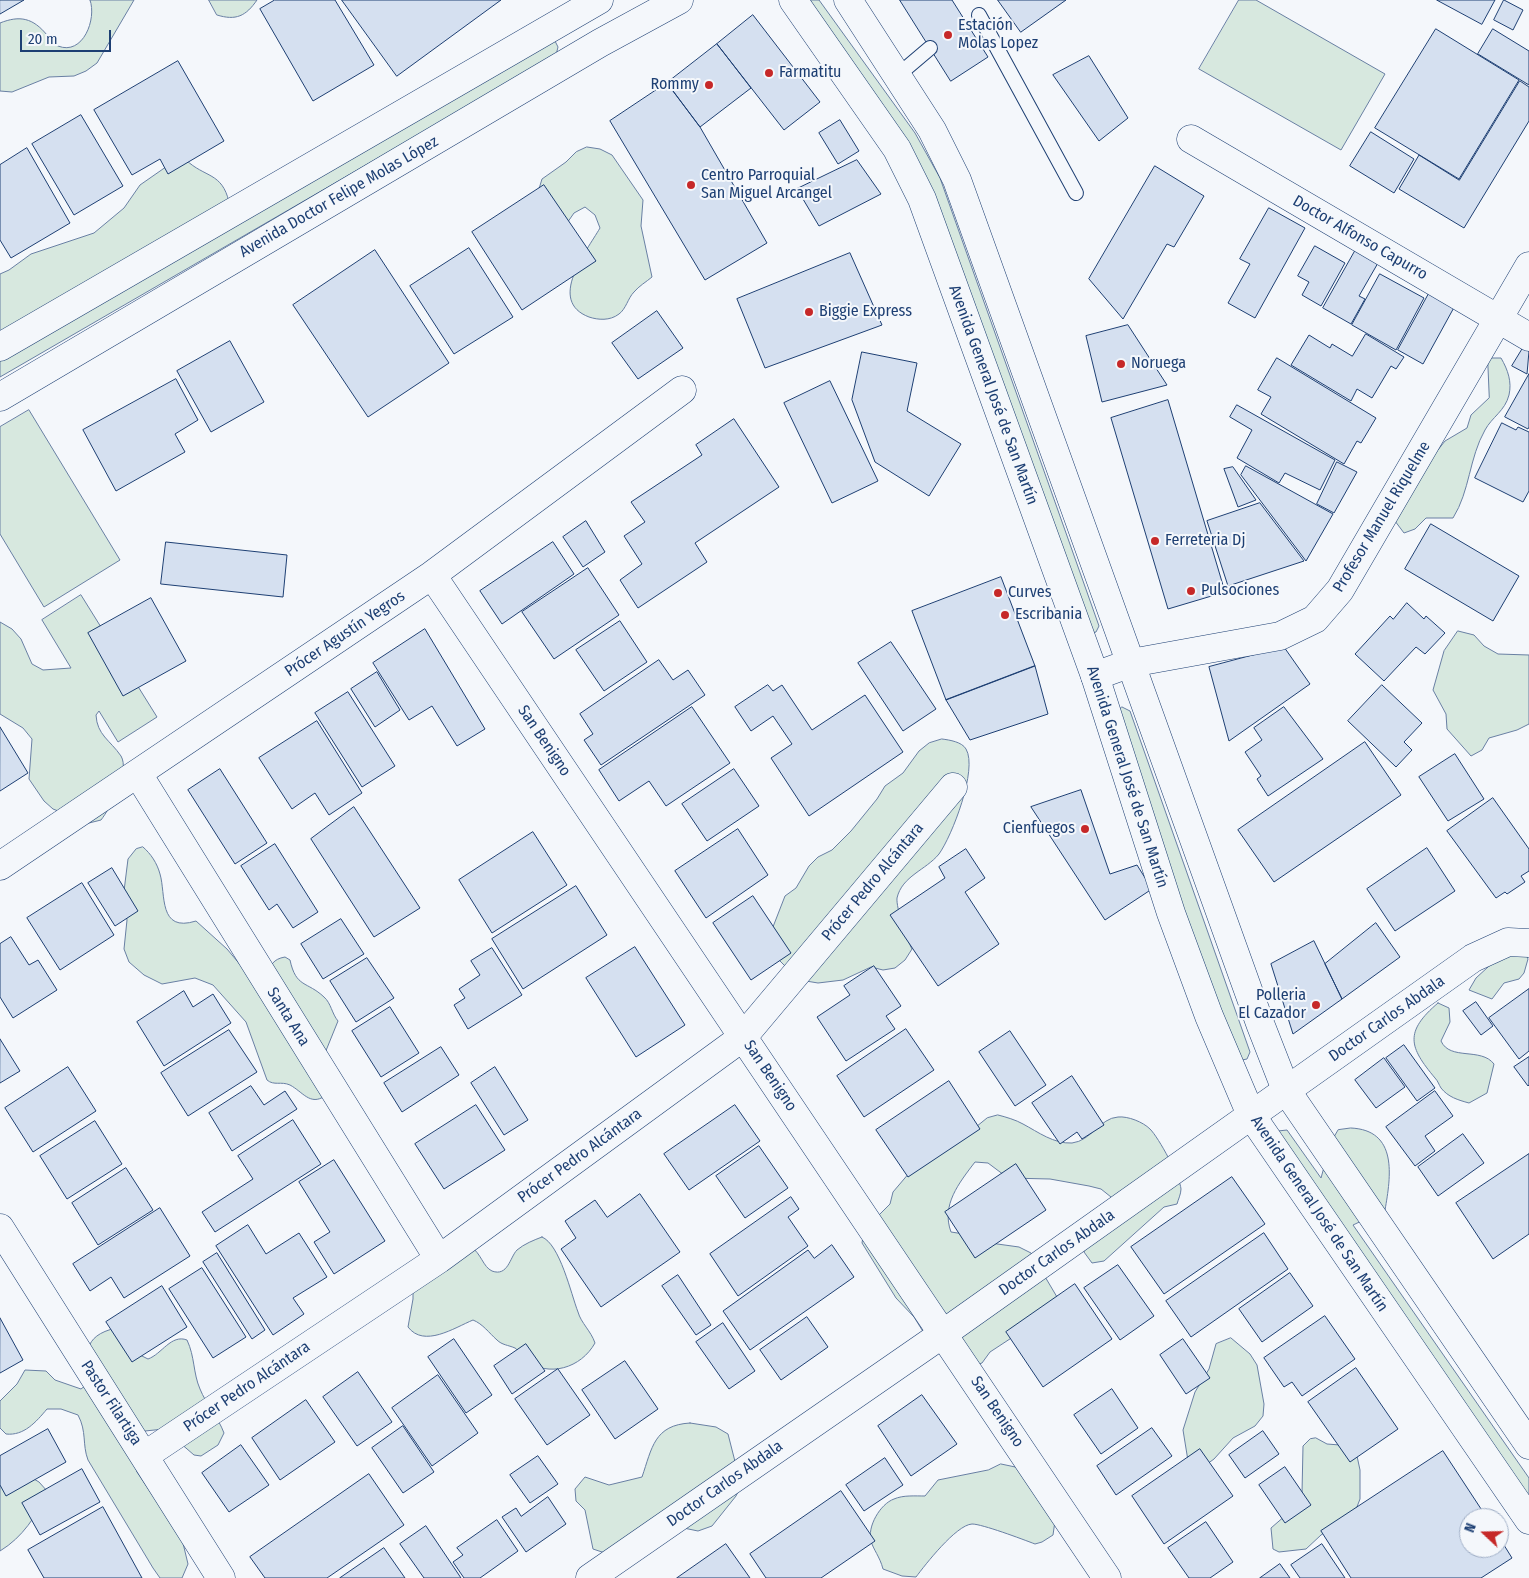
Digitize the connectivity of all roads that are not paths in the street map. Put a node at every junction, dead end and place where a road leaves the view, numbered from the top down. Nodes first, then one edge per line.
1 (679, 0) edge
2 (793, 0) edge
3 (848, 0) edge
4 (979, 15) dead end
5 (587, 16) edge
6 (930, 48) dead end
7 (897, 76) junction
8 (1191, 139) dead end
9 (1076, 193) dead end
10 (1529, 266) edge
11 (1498, 319) junction
12 (1529, 337) edge
13 (0, 347) edge
14 (682, 390) dead end
15 (0, 397) edge
16 (432, 575) junction
17 (1131, 663) junction
18 (1095, 676) junction
19 (138, 774) junction
20 (953, 787) dead end
21 (0, 866) edge
22 (1529, 943) edge
23 (743, 1037) junction
24 (1286, 1090) junction
25 (1251, 1115) junction
26 (4, 1245) edge
27 (439, 1260) junction
28 (944, 1333) junction
29 (1529, 1445) edge
30 (144, 1456) junction
31 (1529, 1520) edge
32 (620, 1569) edge
33 (221, 1578) edge
34 (590, 1578) edge
35 (1107, 1578) edge

1 - 5 street, Avenida Doctor Felipe Molas López
2 - 18 street, Avenida General José de San Martín
3 - 7 street
4 - 9 lane
5 - 13 street, Avenida Doctor Felipe Molas López
5 - 15 street, Avenida Doctor Felipe Molas López
6 - 7 lane
7 - 17 street
8 - 11 street, Doctor Alfonso Capurro
10 - 11 street, Profesor Manuel Riquelme
11 - 12 street, Doctor Alfonso Capurro
11 - 17 street, Profesor Manuel Riquelme
14 - 16 street, Prócer Agustín Yegros
16 - 19 street, Prócer Agustín Yegros
16 - 23 street, San Benigno
17 - 18 street, Profesor Manuel Riquelme
17 - 24 street
18 - 25 street, Avenida General José de San Martín
19 - 21 street, Prócer Agustín Yegros
19 - 27 street, Santa Ana
20 - 23 street, Prócer Pedro Alcántara
22 - 24 street, Doctor Carlos Abdala
23 - 27 street, Prócer Pedro Alcántara
23 - 28 street, San Benigno
24 - 25 street, Doctor Carlos Abdala
24 - 29 street
25 - 28 street, Doctor Carlos Abdala
25 - 31 street, Avenida General José de San Martín
26 - 30 street, Pastor Filartiga
27 - 30 street, Prócer Pedro Alcántara
28 - 32 street, Doctor Carlos Abdala
28 - 35 street, San Benigno
30 - 33 street, Pastor Filartiga
32 - 34 street, Doctor Carlos Abdala

